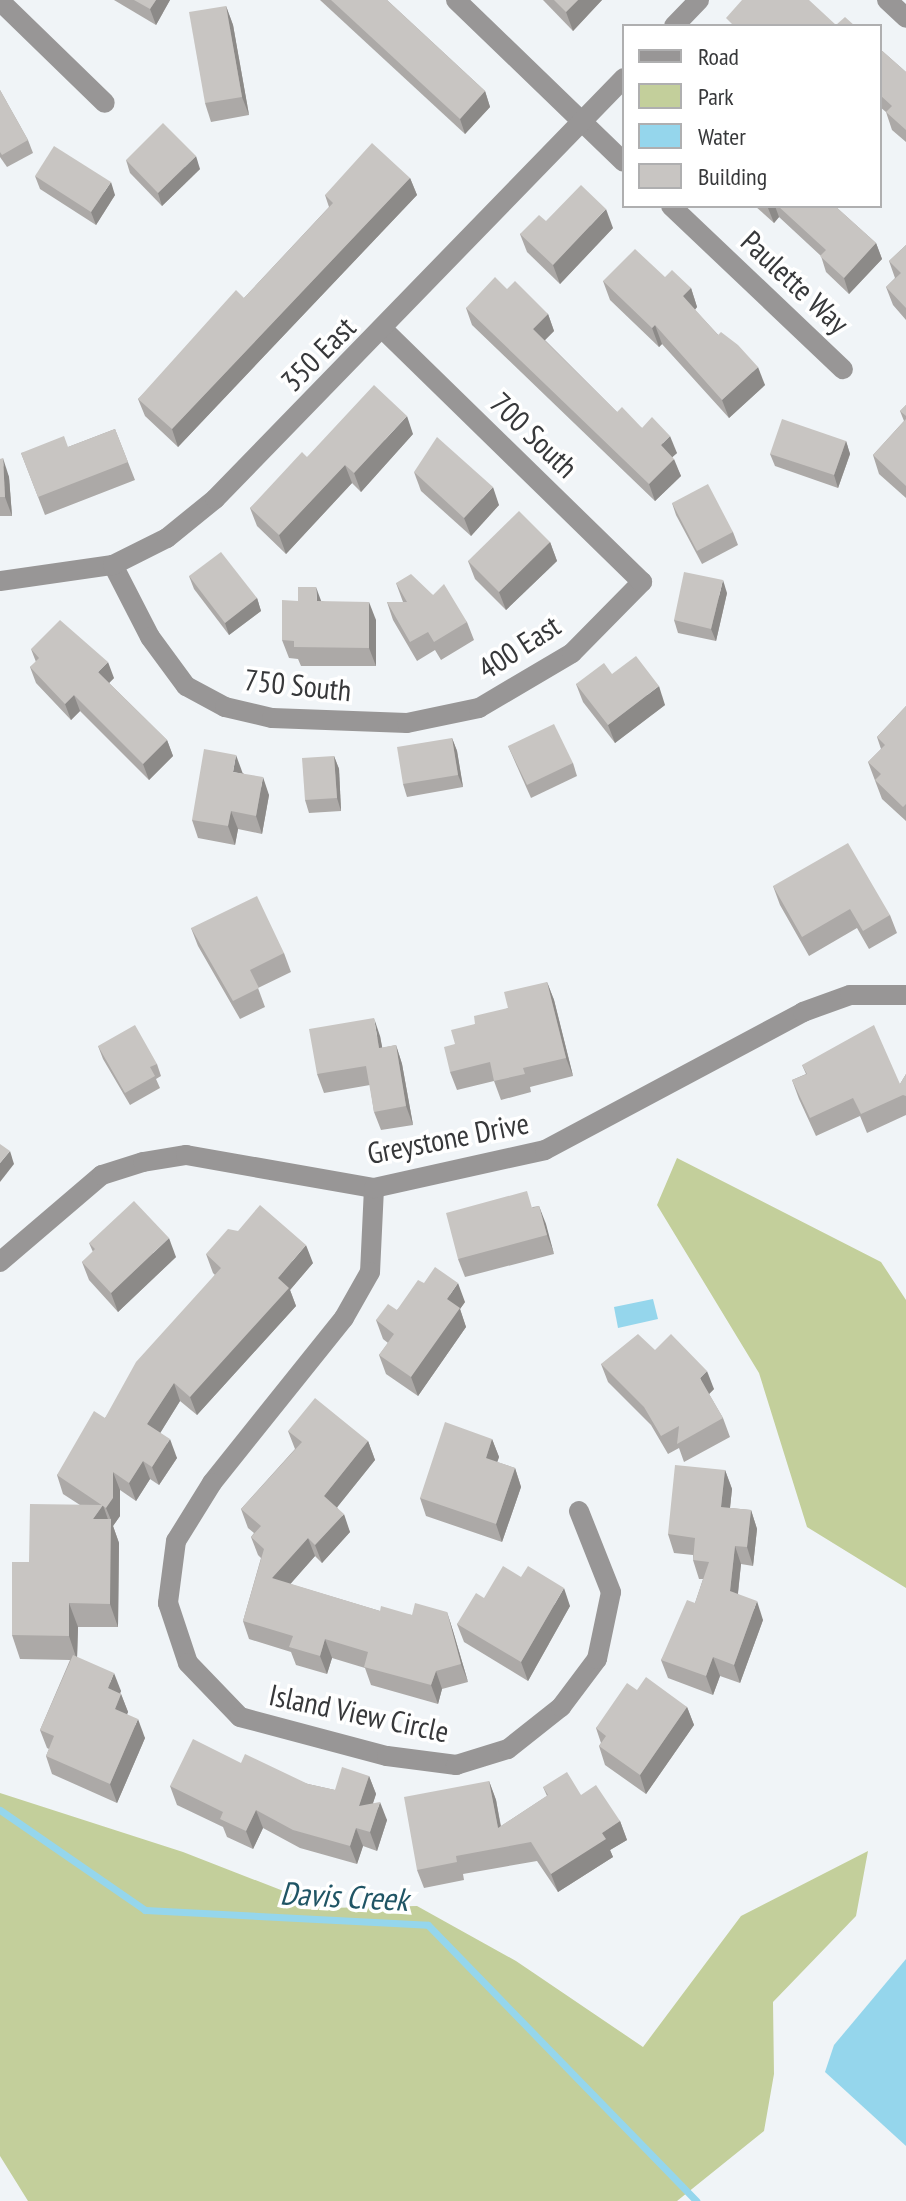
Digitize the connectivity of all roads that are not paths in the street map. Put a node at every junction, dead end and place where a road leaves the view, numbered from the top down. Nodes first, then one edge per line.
1 (456, 0) edge
2 (699, 0) edge
3 (887, 0) edge
4 (0, 1) edge
5 (906, 18) edge
6 (676, 24) edge
7 (622, 80) edge
8 (105, 103) dead end
9 (582, 121) junction
10 (622, 160) edge
11 (673, 208) edge
12 (384, 330) junction
13 (843, 369) dead end
14 (113, 565) junction
15 (0, 581) edge
16 (642, 582) joint
17 (407, 723) joint
18 (906, 995) edge
19 (374, 1188) junction
20 (0, 1262) edge
21 (579, 1511) dead end

1 - 9 street
2 - 6 street
3 - 5 street
4 - 8 street
7 - 9 street, 350 East
9 - 10 street
9 - 12 street, 350 East
11 - 13 street, Paulette Way
12 - 14 street, 350 East
12 - 16 street, 700 South
14 - 15 street, 350 East
14 - 17 street, 750 South
16 - 17 street, 400 East
18 - 19 street, Greystone Drive
19 - 20 street, Greystone Drive
19 - 21 street, Island View Circle

